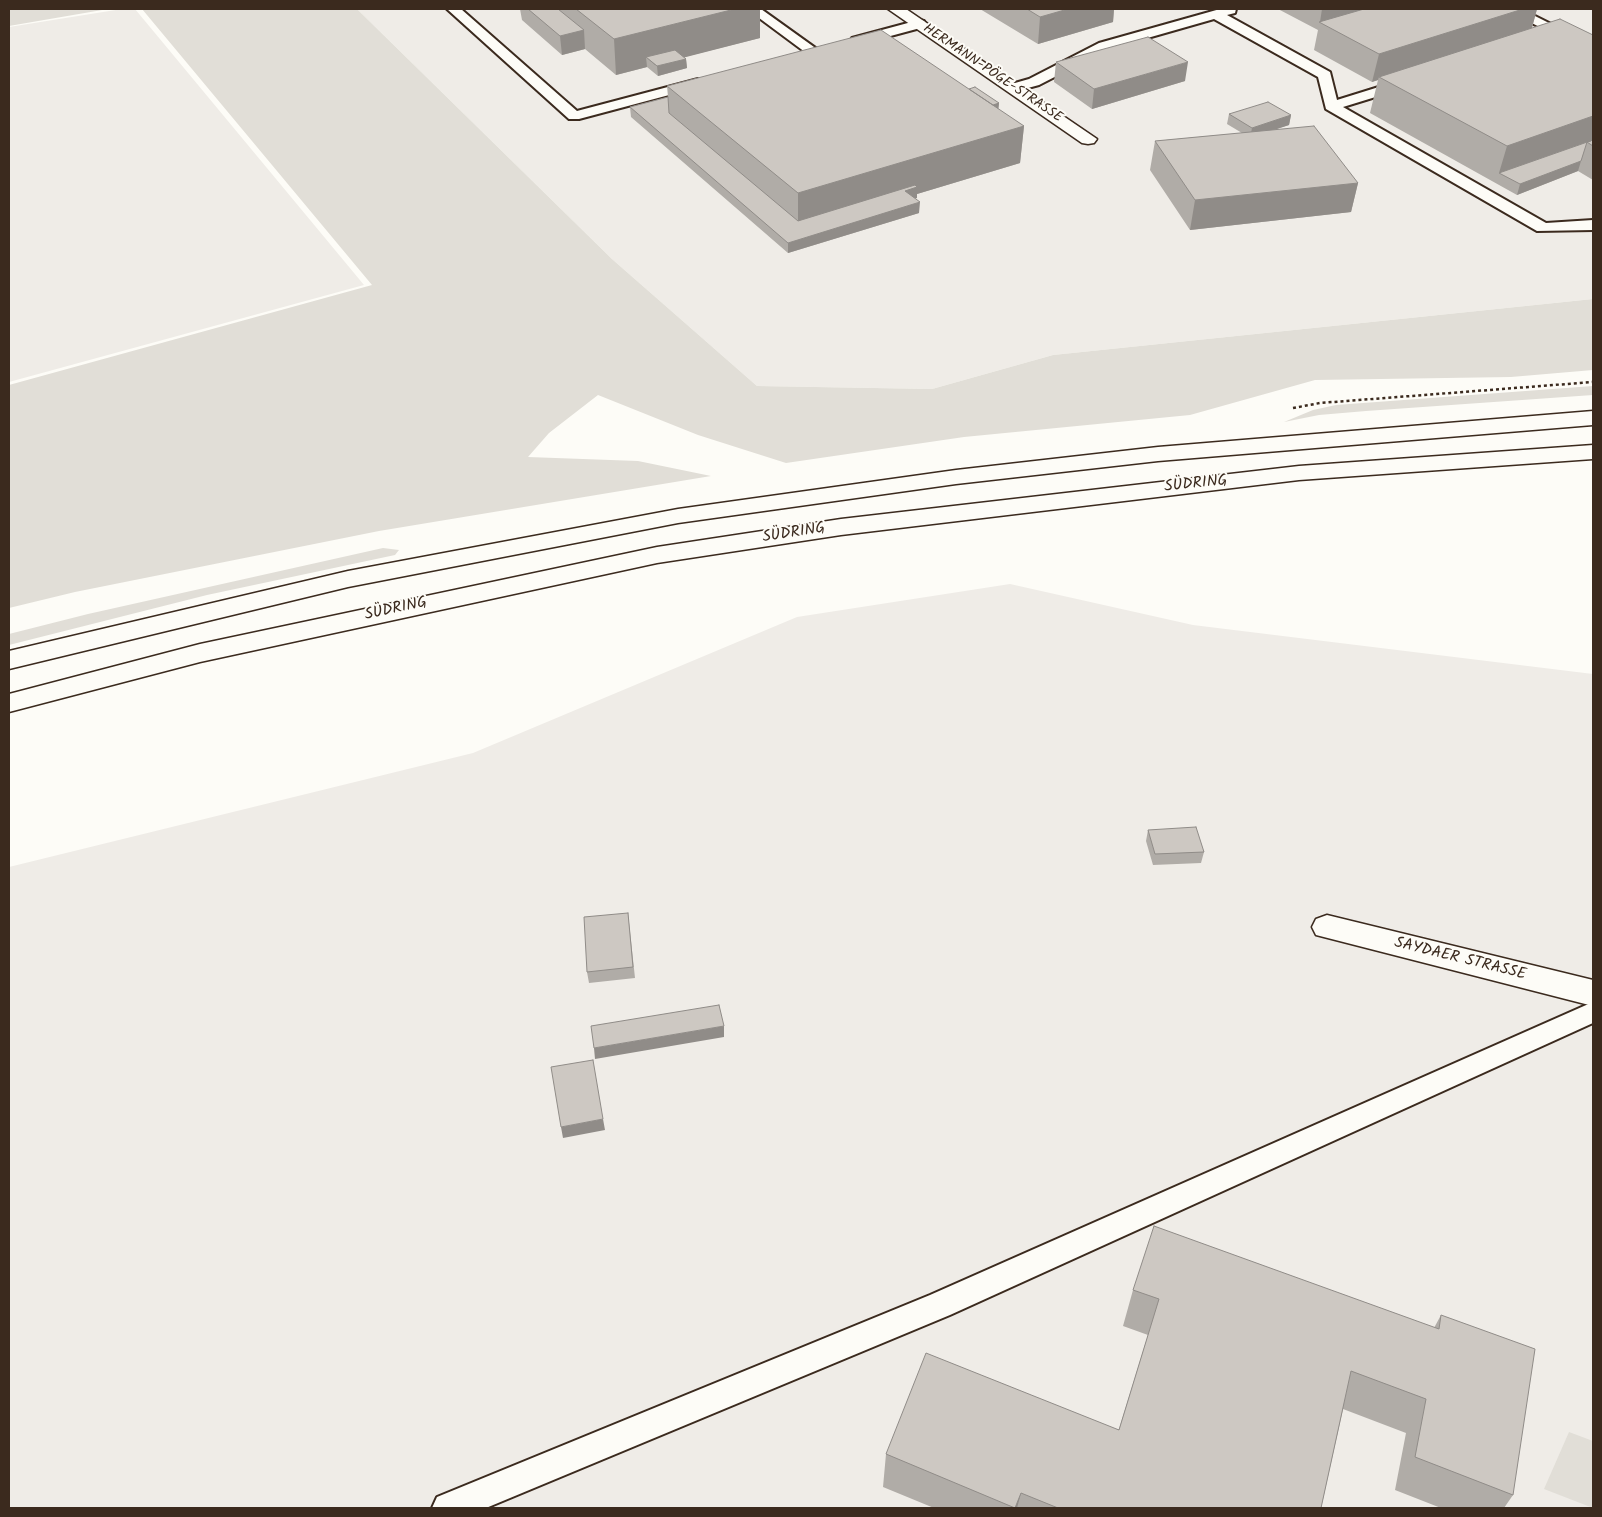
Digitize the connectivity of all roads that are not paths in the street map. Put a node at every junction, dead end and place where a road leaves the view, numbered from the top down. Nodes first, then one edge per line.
1 (454, 9) edge
2 (753, 9) edge
3 (896, 9) edge
4 (1233, 9) edge
5 (1511, 9) edge
6 (1215, 14) junction
7 (919, 24) junction
8 (1561, 34) junction
9 (1542, 39) edge
10 (843, 45) edge
11 (1593, 50) edge
12 (795, 57) edge
13 (712, 79) edge
14 (1414, 80) edge
15 (1012, 88) junction
16 (1331, 106) junction
17 (1088, 139) dead end
18 (1593, 225) edge
19 (1593, 418) edge
20 (1593, 452) edge
21 (9, 660) edge
22 (9, 703) edge
23 (1327, 927) dead end
24 (1593, 993) edge
25 (1593, 1012) edge
26 (448, 1508) edge

1 - 13 lane
2 - 12 lane
3 - 7 main road, HERMANN-PÖGE-STRASSE
4 - 6 lane
5 - 8 lane
6 - 15 lane
6 - 16 lane
7 - 10 lane
7 - 15 main road, HERMANN-PÖGE-STRASSE
8 - 9 lane
8 - 11 lane
14 - 16 lane
15 - 17 main road, HERMANN-PÖGE-STRASSE
16 - 18 lane
19 - 21 main road, SÜDRING
20 - 22 main road, SÜDRING
23 - 24 main road, SAYDAER STRASSE
25 - 26 lane

